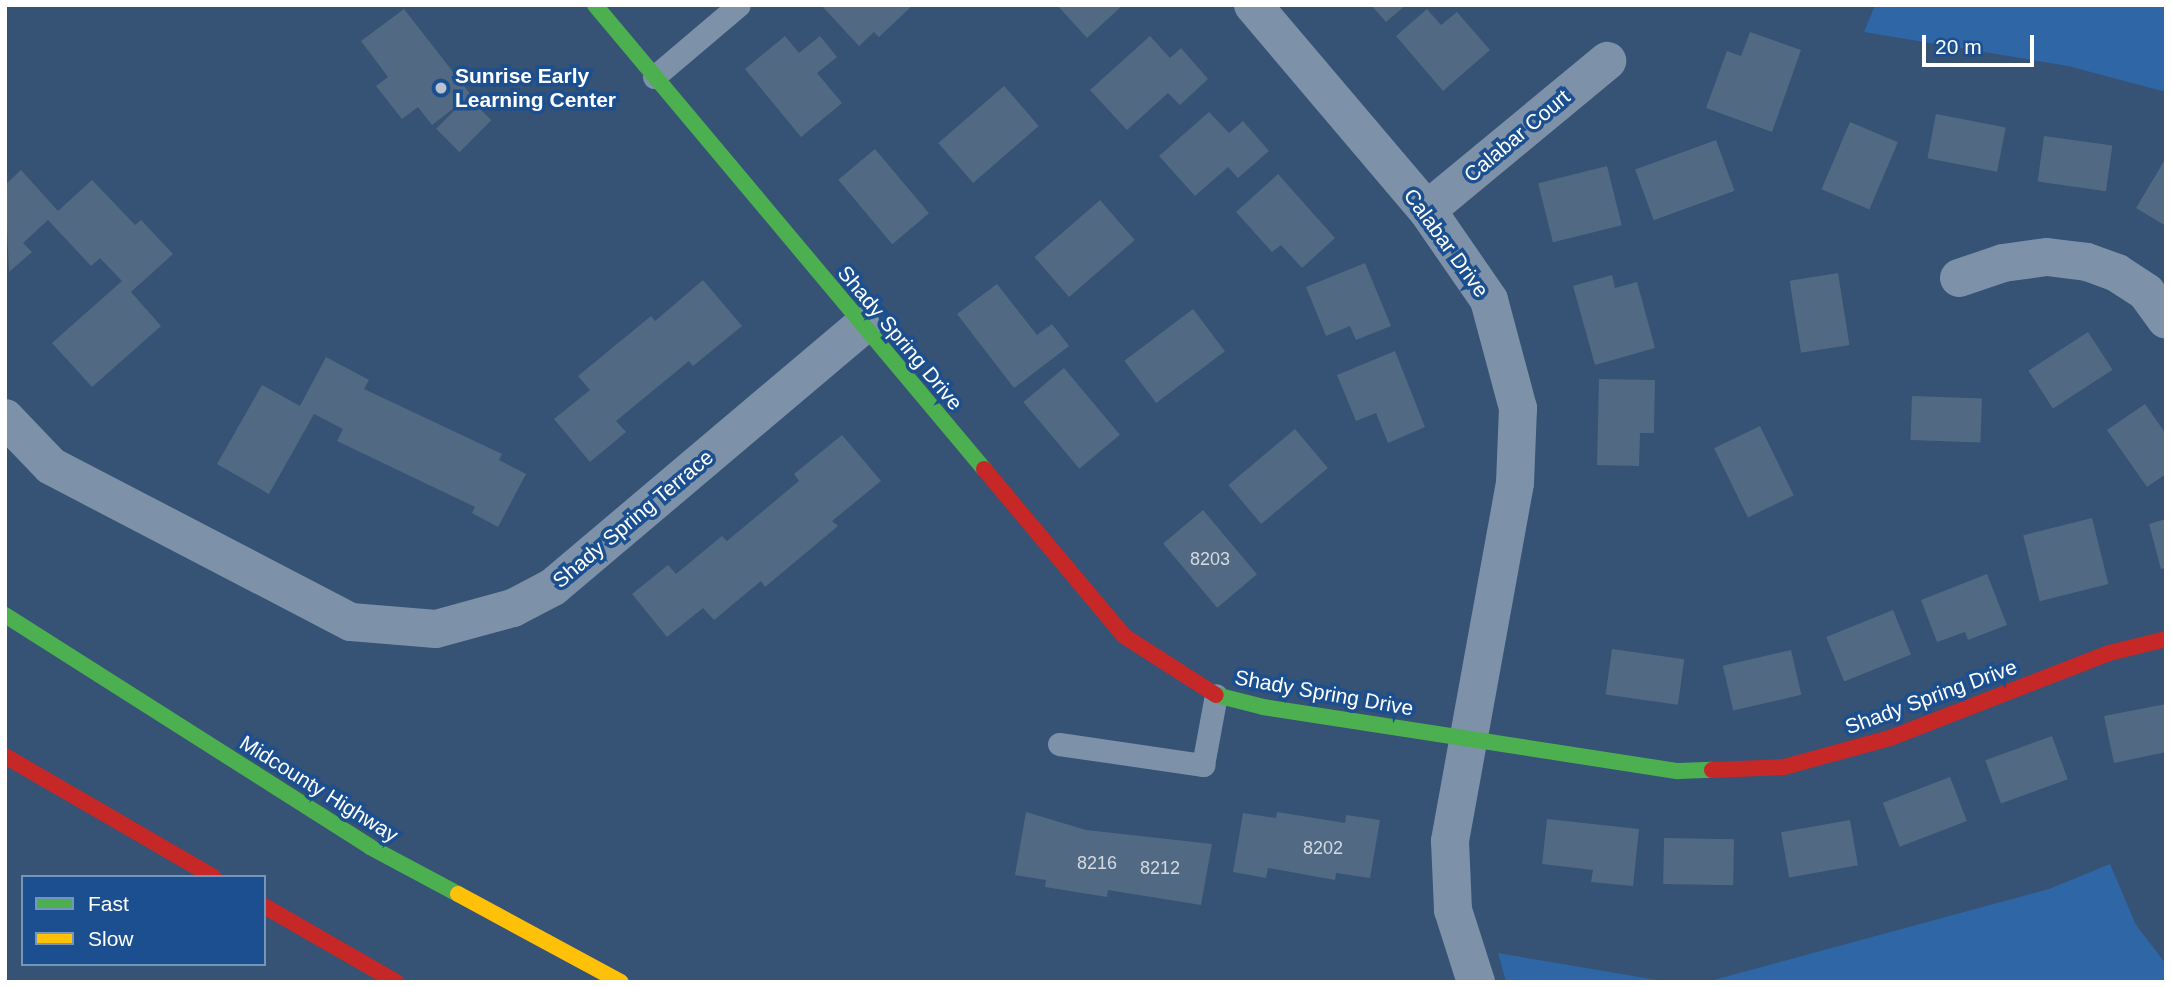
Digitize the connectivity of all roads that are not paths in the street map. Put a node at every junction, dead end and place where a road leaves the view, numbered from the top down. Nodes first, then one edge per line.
1 (594, 5) edge
2 (738, 5) edge
3 (1253, 5) edge
4 (1607, 61) dead end
5 (654, 77) junction
6 (1427, 210) junction
7 (1959, 278) dead end
8 (2166, 320) edge
9 (862, 326) junction
10 (5, 418) edge
11 (5, 615) edge
12 (2166, 639) edge
13 (1216, 695) junction
14 (1471, 737) junction
15 (1059, 744) dead end
16 (5, 756) edge
17 (211, 875) edge
18 (266, 907) edge
19 (396, 982) edge
20 (621, 982) edge
21 (1476, 982) edge

1 - 5 street, Shady Spring Drive
2 - 5 lane
3 - 6 street, Calabar Drive
4 - 6 street, Calabar Court
5 - 9 street, Shady Spring Drive
6 - 14 street, Calabar Drive
7 - 8 street
9 - 10 street, Shady Spring Terrace
9 - 13 street, Shady Spring Drive
11 - 20 street, Midcounty Highway
12 - 14 street, Shady Spring Drive
13 - 14 street, Shady Spring Drive
13 - 15 lane
14 - 21 street, Calabar Drive
16 - 17 street
18 - 19 street

